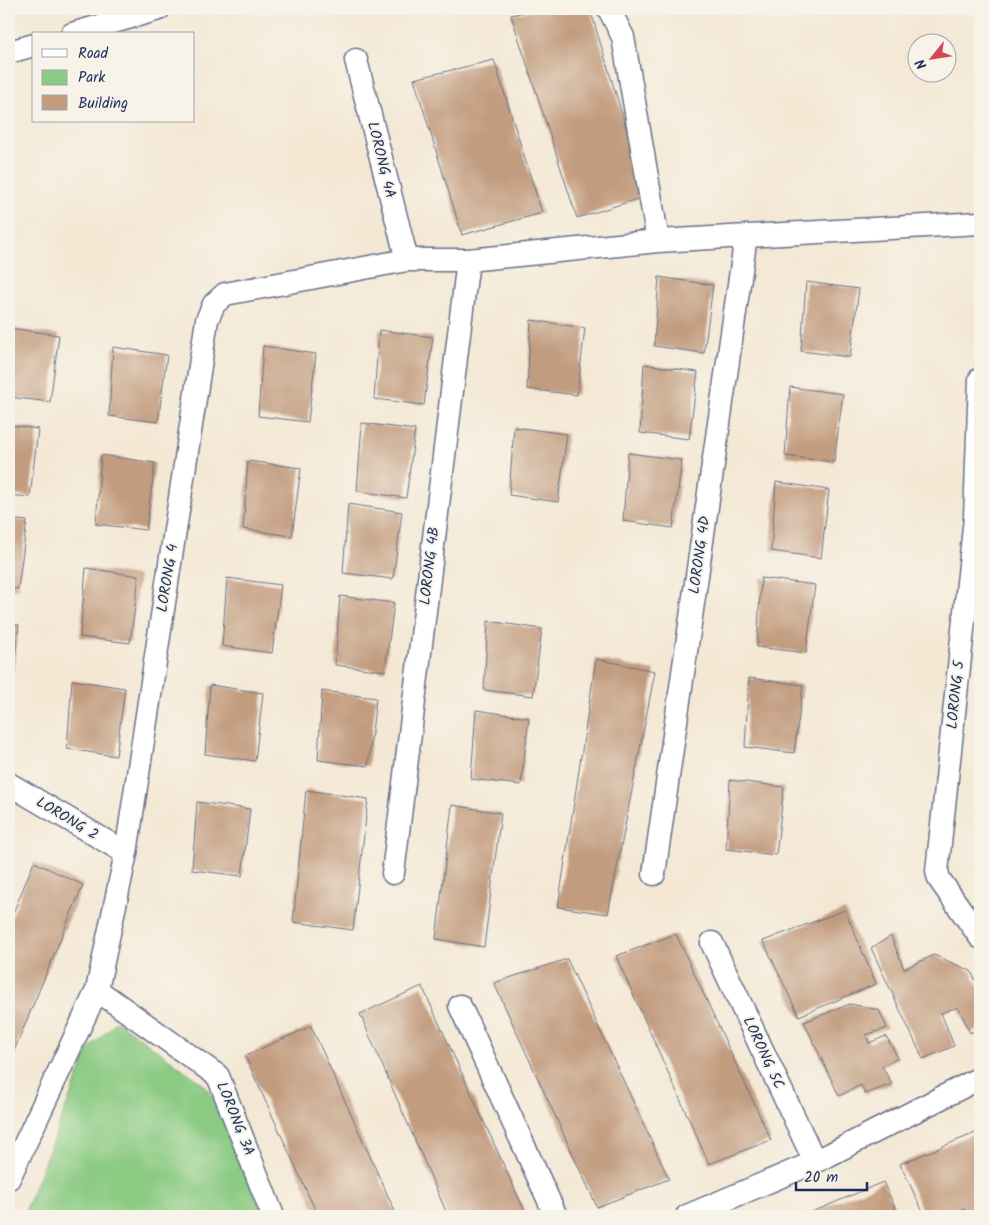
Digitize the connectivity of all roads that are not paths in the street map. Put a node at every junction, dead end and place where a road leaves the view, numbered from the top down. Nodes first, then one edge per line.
1 (159, 9) edge
2 (609, 9) edge
3 (79, 32) edge
4 (32, 46) edge
5 (9, 52) edge
6 (356, 60) dead end
7 (980, 223) edge
8 (746, 236) junction
9 (658, 241) junction
10 (407, 260) junction
11 (468, 260) junction
12 (980, 379) edge
13 (975, 576) edge
14 (9, 784) edge
15 (126, 853) junction
16 (393, 872) dead end
17 (654, 874) dead end
18 (980, 937) edge
19 (712, 943) dead end
20 (97, 990) junction
21 (460, 1006) dead end
22 (980, 1078) edge
23 (815, 1162) junction
24 (9, 1178) edge
25 (273, 1216) edge
26 (556, 1216) edge
27 (687, 1216) edge

1 - 3 street
2 - 9 street
4 - 5 street
6 - 10 street, LORONG 4A
7 - 8 street
8 - 9 street
8 - 17 street, LORONG 4D
9 - 11 street
10 - 11 street
10 - 15 street, LORONG 4
11 - 16 street, LORONG 4B
12 - 13 street, LORONG 5
13 - 18 street, LORONG 5
14 - 15 street, LORONG 2
15 - 20 street, LORONG 4
19 - 23 street, LORONG 5C
20 - 24 street, LORONG 4
20 - 25 street, LORONG 3A
21 - 26 street
22 - 23 street
23 - 27 street

